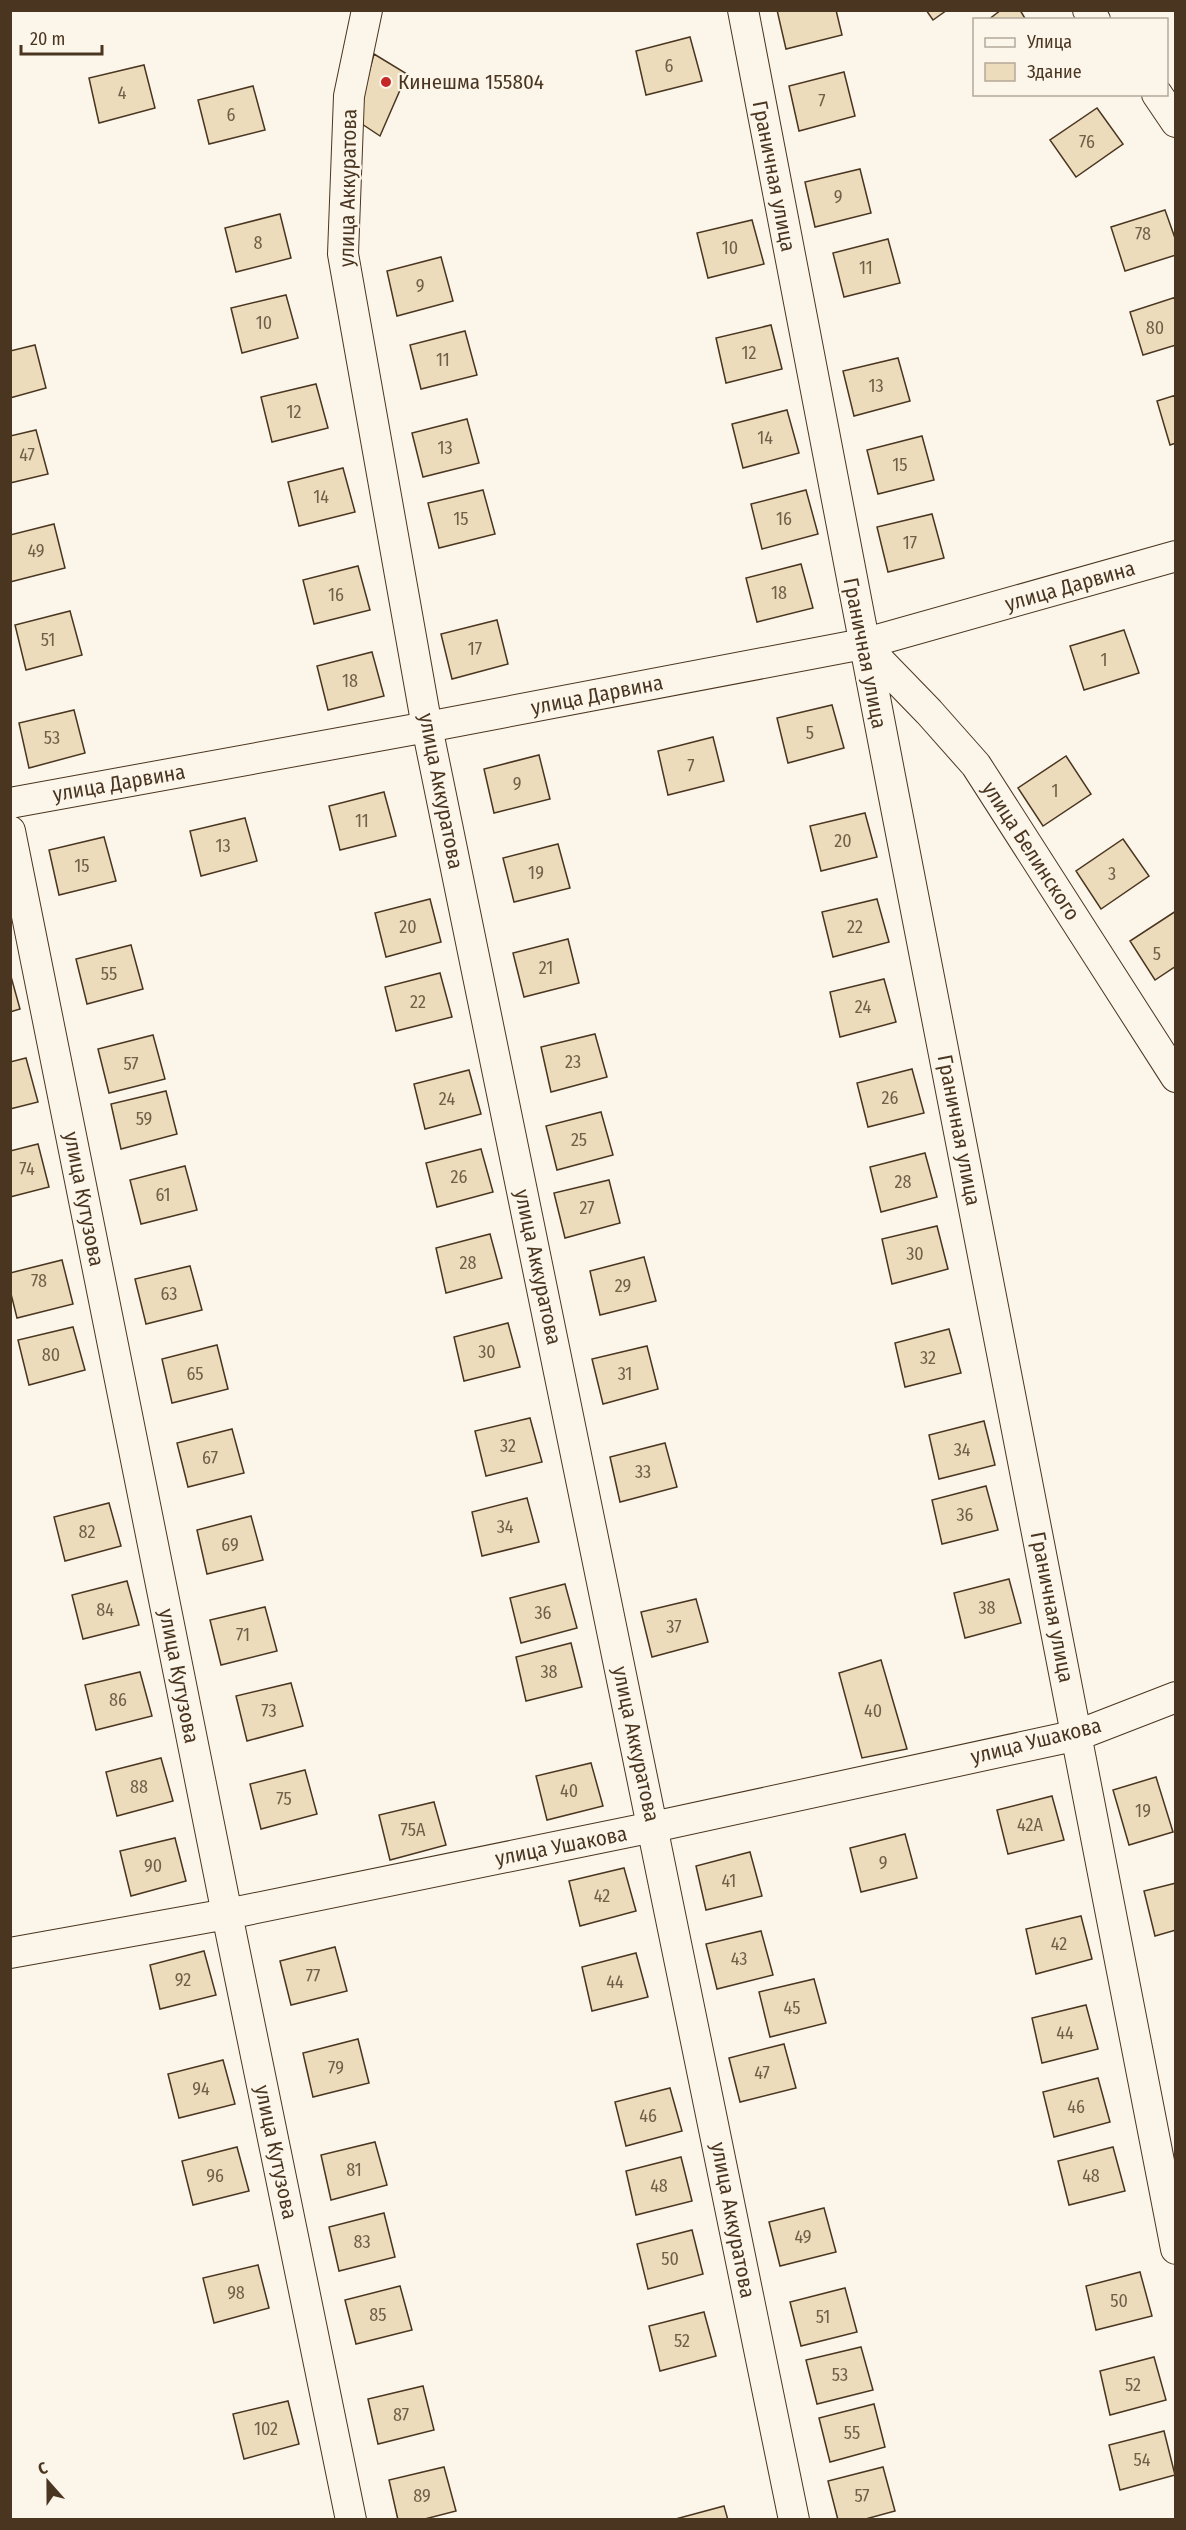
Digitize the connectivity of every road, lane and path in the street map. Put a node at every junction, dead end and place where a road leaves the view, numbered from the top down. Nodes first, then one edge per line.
1 (367, 10) edge
2 (743, 10) edge
3 (1158, 96) edge
4 (1176, 122) edge
5 (1176, 556) edge
6 (863, 644) junction
7 (428, 727) junction
8 (10, 803) edge
9 (10, 831) edge
10 (1176, 1077) edge
11 (1176, 1697) edge
12 (1078, 1736) junction
13 (653, 1827) junction
14 (227, 1914) junction
15 (10, 1953) edge
16 (1176, 2249) edge
17 (351, 2520) edge
18 (794, 2520) edge

1 - 7 street, улица Аккуратова
2 - 6 street, Граничная улица
3 - 4 street
5 - 6 street, улица Дарвина
6 - 7 street, улица Дарвина
6 - 10 street, улица Белинского
6 - 12 street, Граничная улица
7 - 8 street, улица Дарвина
7 - 13 street, улица Аккуратова
9 - 14 street, улица Кутузова
11 - 12 street, улица Ушакова
12 - 13 street, улица Ушакова
12 - 16 street, Граничная улица
13 - 14 street, улица Ушакова
13 - 18 street, улица Аккуратова
14 - 15 street, улица Ушакова
14 - 17 street, улица Кутузова

